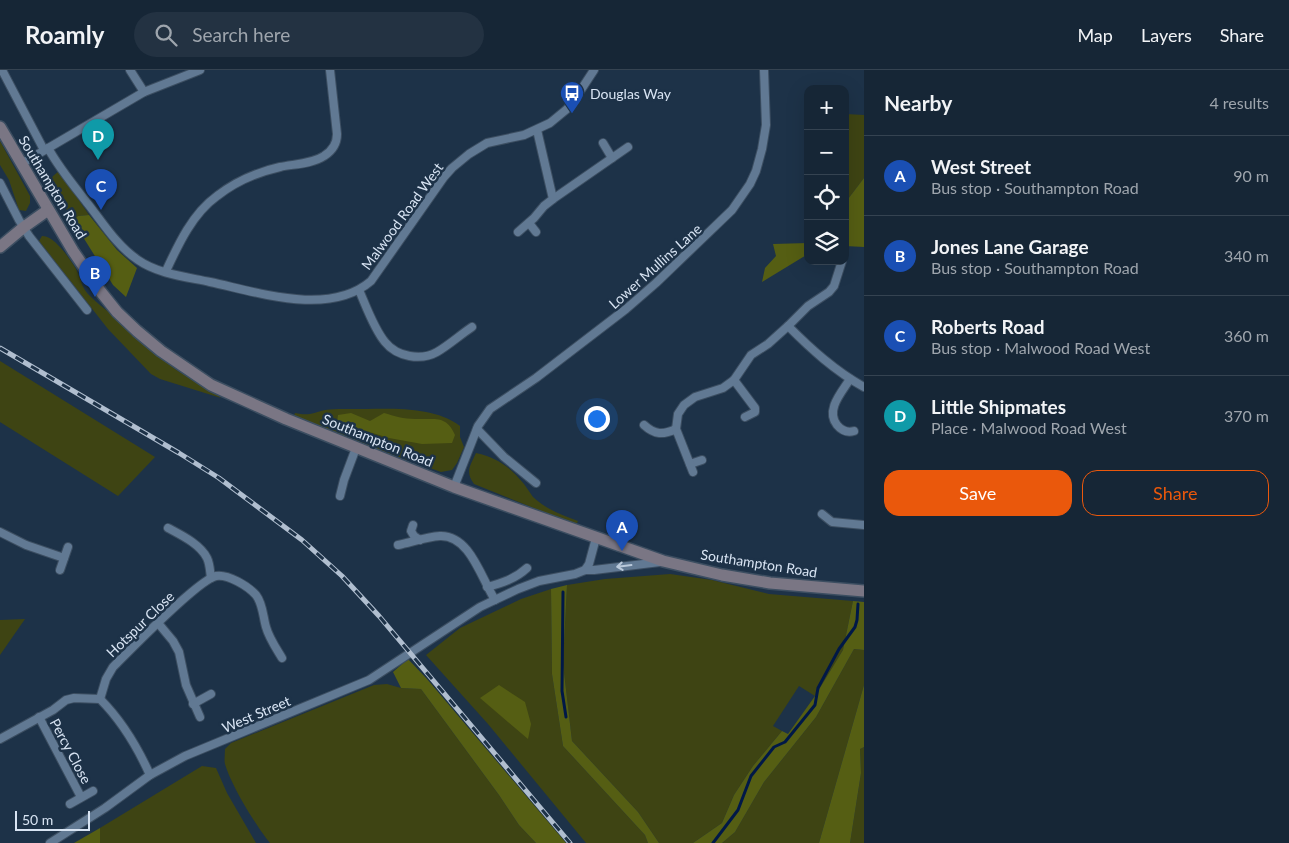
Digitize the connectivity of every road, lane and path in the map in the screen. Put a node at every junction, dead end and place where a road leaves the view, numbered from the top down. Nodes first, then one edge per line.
1 (2, 70) edge
2 (130, 70) edge
3 (200, 70) edge
4 (330, 70) edge
5 (594, 70) edge
6 (764, 70) edge
7 (144, 92) junction
8 (0, 127) edge
9 (536, 130) junction
10 (603, 143) dead end
11 (628, 147) dead end
12 (46, 149) junction
13 (612, 158) junction
14 (21, 164) junction
15 (0, 183) edge
16 (553, 200) junction
17 (48, 210) junction
18 (528, 223) junction
19 (24, 227) junction
20 (518, 232) dead end
21 (536, 232) dead end
22 (0, 247) edge
23 (841, 265) edge
24 (166, 272) junction
25 (359, 290) junction
26 (87, 310) dead end
27 (788, 326) junction
28 (472, 327) dead end
29 (850, 379) junction
30 (734, 380) junction
31 (864, 387) edge
32 (745, 417) dead end
33 (644, 425) dead end
34 (478, 428) junction
35 (676, 429) junction
36 (854, 431) dead end
37 (356, 448) junction
38 (702, 460) dead end
39 (690, 464) junction
40 (693, 472) dead end
41 (536, 483) dead end
42 (454, 487) junction
43 (340, 496) dead end
44 (822, 514) dead end
45 (413, 525) dead end
46 (864, 525) edge
47 (168, 528) dead end
48 (0, 532) edge
49 (596, 538) junction
50 (420, 540) junction
51 (398, 545) dead end
52 (68, 547) dead end
53 (64, 558) junction
54 (663, 561) junction
55 (527, 568) dead end
56 (60, 570) dead end
57 (586, 570) junction
58 (211, 578) junction
59 (487, 587) junction
60 (864, 591) edge
61 (495, 600) junction
62 (158, 623) junction
63 (282, 658) dead end
64 (212, 694) dead end
65 (100, 698) junction
66 (193, 704) junction
67 (39, 717) junction
68 (200, 717) dead end
69 (0, 739) edge
70 (150, 775) junction
71 (93, 791) dead end
72 (81, 797) junction
73 (70, 804) dead end
74 (50, 843) edge

1 - 12 street, Malwood Road West
2 - 7 street
3 - 7 street
4 - 24 street
5 - 9 street, Malwood Road West
6 - 34 street, Lower Mullins Lane
7 - 12 street
8 - 14 street, Southampton Road
9 - 16 street
9 - 25 street, Malwood Road West
10 - 13 street
11 - 13 street
12 - 14 street
12 - 24 street, Malwood Road West
13 - 16 street
14 - 17 street, Southampton Road
15 - 19 street
16 - 18 street
17 - 19 street
17 - 37 street, Southampton Road
18 - 20 street
18 - 21 street
19 - 22 street
19 - 26 street
23 - 27 street
24 - 25 street, Malwood Road West
25 - 28 street
27 - 29 street
27 - 30 street
29 - 31 street
29 - 36 street
30 - 32 street
30 - 35 street
33 - 35 street
34 - 41 street
34 - 42 street, Lower Mullins Lane
35 - 39 street
37 - 42 street, Southampton Road
37 - 43 street
38 - 39 street
39 - 40 street
42 - 49 street, Southampton Road
44 - 46 street
45 - 50 street
47 - 58 street
48 - 53 street
49 - 54 street, Southampton Road
49 - 57 street
50 - 51 street
50 - 59 street
52 - 53 street
53 - 56 street
54 -> 57 street, West Street
54 - 60 street, Southampton Road
55 - 59 street
57 - 61 street, West Street
58 - 62 street, Hotspur Close
58 - 63 street
59 - 61 street
61 - 70 street, West Street
62 - 65 street, Hotspur Close
62 - 66 street
64 - 66 street
65 - 67 street
65 - 70 street
66 - 68 street
67 - 69 street
67 - 72 street, Percy Close
70 - 74 street, West Street
71 - 72 street, Percy Close
72 - 73 street, Percy Close

